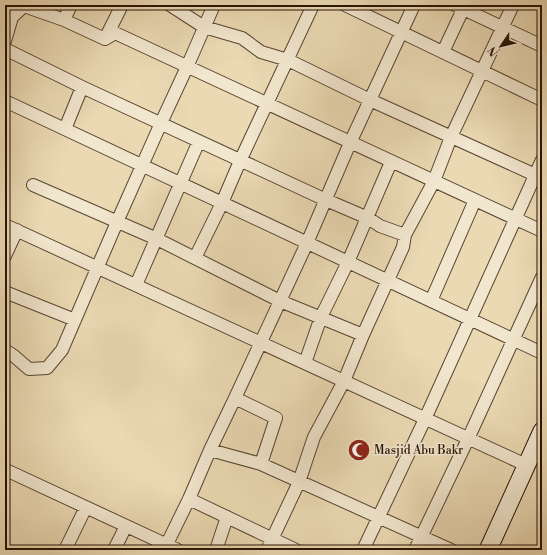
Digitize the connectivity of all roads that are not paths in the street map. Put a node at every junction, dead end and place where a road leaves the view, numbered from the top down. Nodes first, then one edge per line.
1 (71, 5) edge
2 (122, 5) edge
3 (170, 5) edge
4 (214, 5) edge
5 (313, 5) edge
6 (345, 5) edge
7 (414, 5) edge
8 (513, 5) edge
9 (461, 6) edge
10 (64, 20) junction
11 (204, 27) junction
12 (503, 27) junction
13 (402, 32) junction
14 (105, 39) junction
15 (5, 41) edge
16 (542, 46) edge
17 (5, 49) edge
18 (443, 52) junction
19 (288, 60) junction
20 (187, 67) junction
21 (482, 71) junction
22 (82, 87) junction
23 (370, 100) junction
24 (542, 100) edge
25 (5, 101) edge
26 (267, 104) junction
27 (161, 123) junction
28 (65, 129) junction
29 (450, 137) junction
30 (199, 141) junction
31 (350, 142) junction
32 (542, 160) edge
33 (240, 161) junction
34 (392, 162) junction
35 (142, 166) junction
36 (539, 176) edge
37 (434, 181) junction
38 (181, 184) junction
39 (33, 185) dead end
40 (326, 200) junction
41 (475, 200) junction
42 (222, 203) junction
43 (368, 218) junction
44 (516, 219) junction
45 (117, 222) junction
46 (5, 225) edge
47 (17, 230) junction
48 (542, 231) edge
49 (405, 235) junction
50 (157, 239) junction
51 (307, 243) junction
52 (5, 256) edge
53 (195, 258) junction
54 (348, 262) junction
55 (98, 267) junction
56 (542, 277) edge
57 (388, 280) junction
58 (136, 285) junction
59 (5, 292) edge
60 (280, 301) junction
61 (431, 301) junction
62 (322, 318) junction
63 (470, 319) junction
64 (75, 320) junction
65 (363, 336) junction
66 (514, 339) junction
67 (260, 342) junction
68 (5, 350) edge
69 (542, 352) edge
70 (305, 363) junction
71 (344, 381) junction
72 (234, 398) junction
73 (425, 419) junction
74 (542, 431) edge
75 (468, 438) junction
76 (210, 450) junction
77 (261, 464) junction
78 (526, 465) junction
79 (6, 470) edge
80 (299, 482) junction
81 (189, 499) junction
82 (86, 507) junction
83 (227, 517) junction
84 (378, 518) junction
85 (126, 526) junction
86 (421, 536) junction
87 (272, 538) junction
88 (166, 547) edge
89 (65, 550) edge
90 (114, 550) edge
91 (178, 550) edge
92 (216, 550) edge
93 (267, 550) edge
94 (296, 550) edge
95 (363, 550) edge
96 (415, 550) edge
97 (451, 550) edge
98 (488, 550) edge

1 - 10 street
2 - 14 street
3 - 11 street
4 - 11 street
5 - 19 street
6 - 13 street
7 - 13 street
8 - 12 street
9 - 12 street
9 - 18 street
10 - 14 street
10 - 15 street
11 - 19 street
11 - 20 street
12 - 16 street
12 - 21 street
13 - 18 street
13 - 23 street
14 - 20 street
17 - 22 street
18 - 21 street
19 - 23 street
19 - 26 street
20 - 26 street
20 - 27 street
21 - 24 street
21 - 29 street
22 - 27 street
22 - 28 street
23 - 29 street
23 - 31 street
25 - 28 street
26 - 31 street
26 - 33 street
27 - 30 street
27 - 35 street
28 - 35 street
29 - 36 street
29 - 37 street
30 - 33 street
30 - 38 street
31 - 34 street
31 - 40 street
32 - 36 street
33 - 40 street
33 - 42 street
34 - 37 street
34 - 43 street
35 - 38 street
35 - 45 street
36 - 44 street
37 - 41 street
37 - 49 street
38 - 42 street
38 - 50 street
39 - 45 street
40 - 43 street
40 - 51 street
41 - 44 street
41 - 61 street
42 - 51 street
42 - 53 street
43 - 49 street
43 - 54 street
44 - 48 street
44 - 63 street
45 - 50 street
45 - 55 street
46 - 47 street
47 - 52 street
47 - 55 street
49 - 57 street
50 - 53 street
50 - 58 street
51 - 54 street
51 - 60 street
53 - 60 street
54 - 57 street
54 - 62 street
55 - 58 street
55 - 64 street
56 - 66 street
57 - 61 street
57 - 65 street
58 - 67 street
59 - 64 street
60 - 62 street
60 - 67 street
61 - 63 street
62 - 65 street
62 - 70 street
63 - 66 street
63 - 73 street
64 - 68 street
65 - 71 street
66 - 69 street
66 - 75 street
67 - 70 street
67 - 72 street
70 - 71 street
71 - 73 street
71 - 80 street
72 - 76 street
72 - 77 street
73 - 75 street
73 - 84 street
74 - 78 main road
75 - 78 street
75 - 86 street
76 - 77 street
76 - 81 street
77 - 80 street
78 - 98 main road
79 - 82 street
80 - 84 street
80 - 87 street
81 - 83 street
81 - 88 street
82 - 85 street
82 - 89 street
83 - 87 street
83 - 92 street
84 - 86 street
84 - 95 street
85 - 88 street
85 - 90 street
86 - 96 street
86 - 97 street
87 - 93 street
87 - 94 street
88 - 91 street

